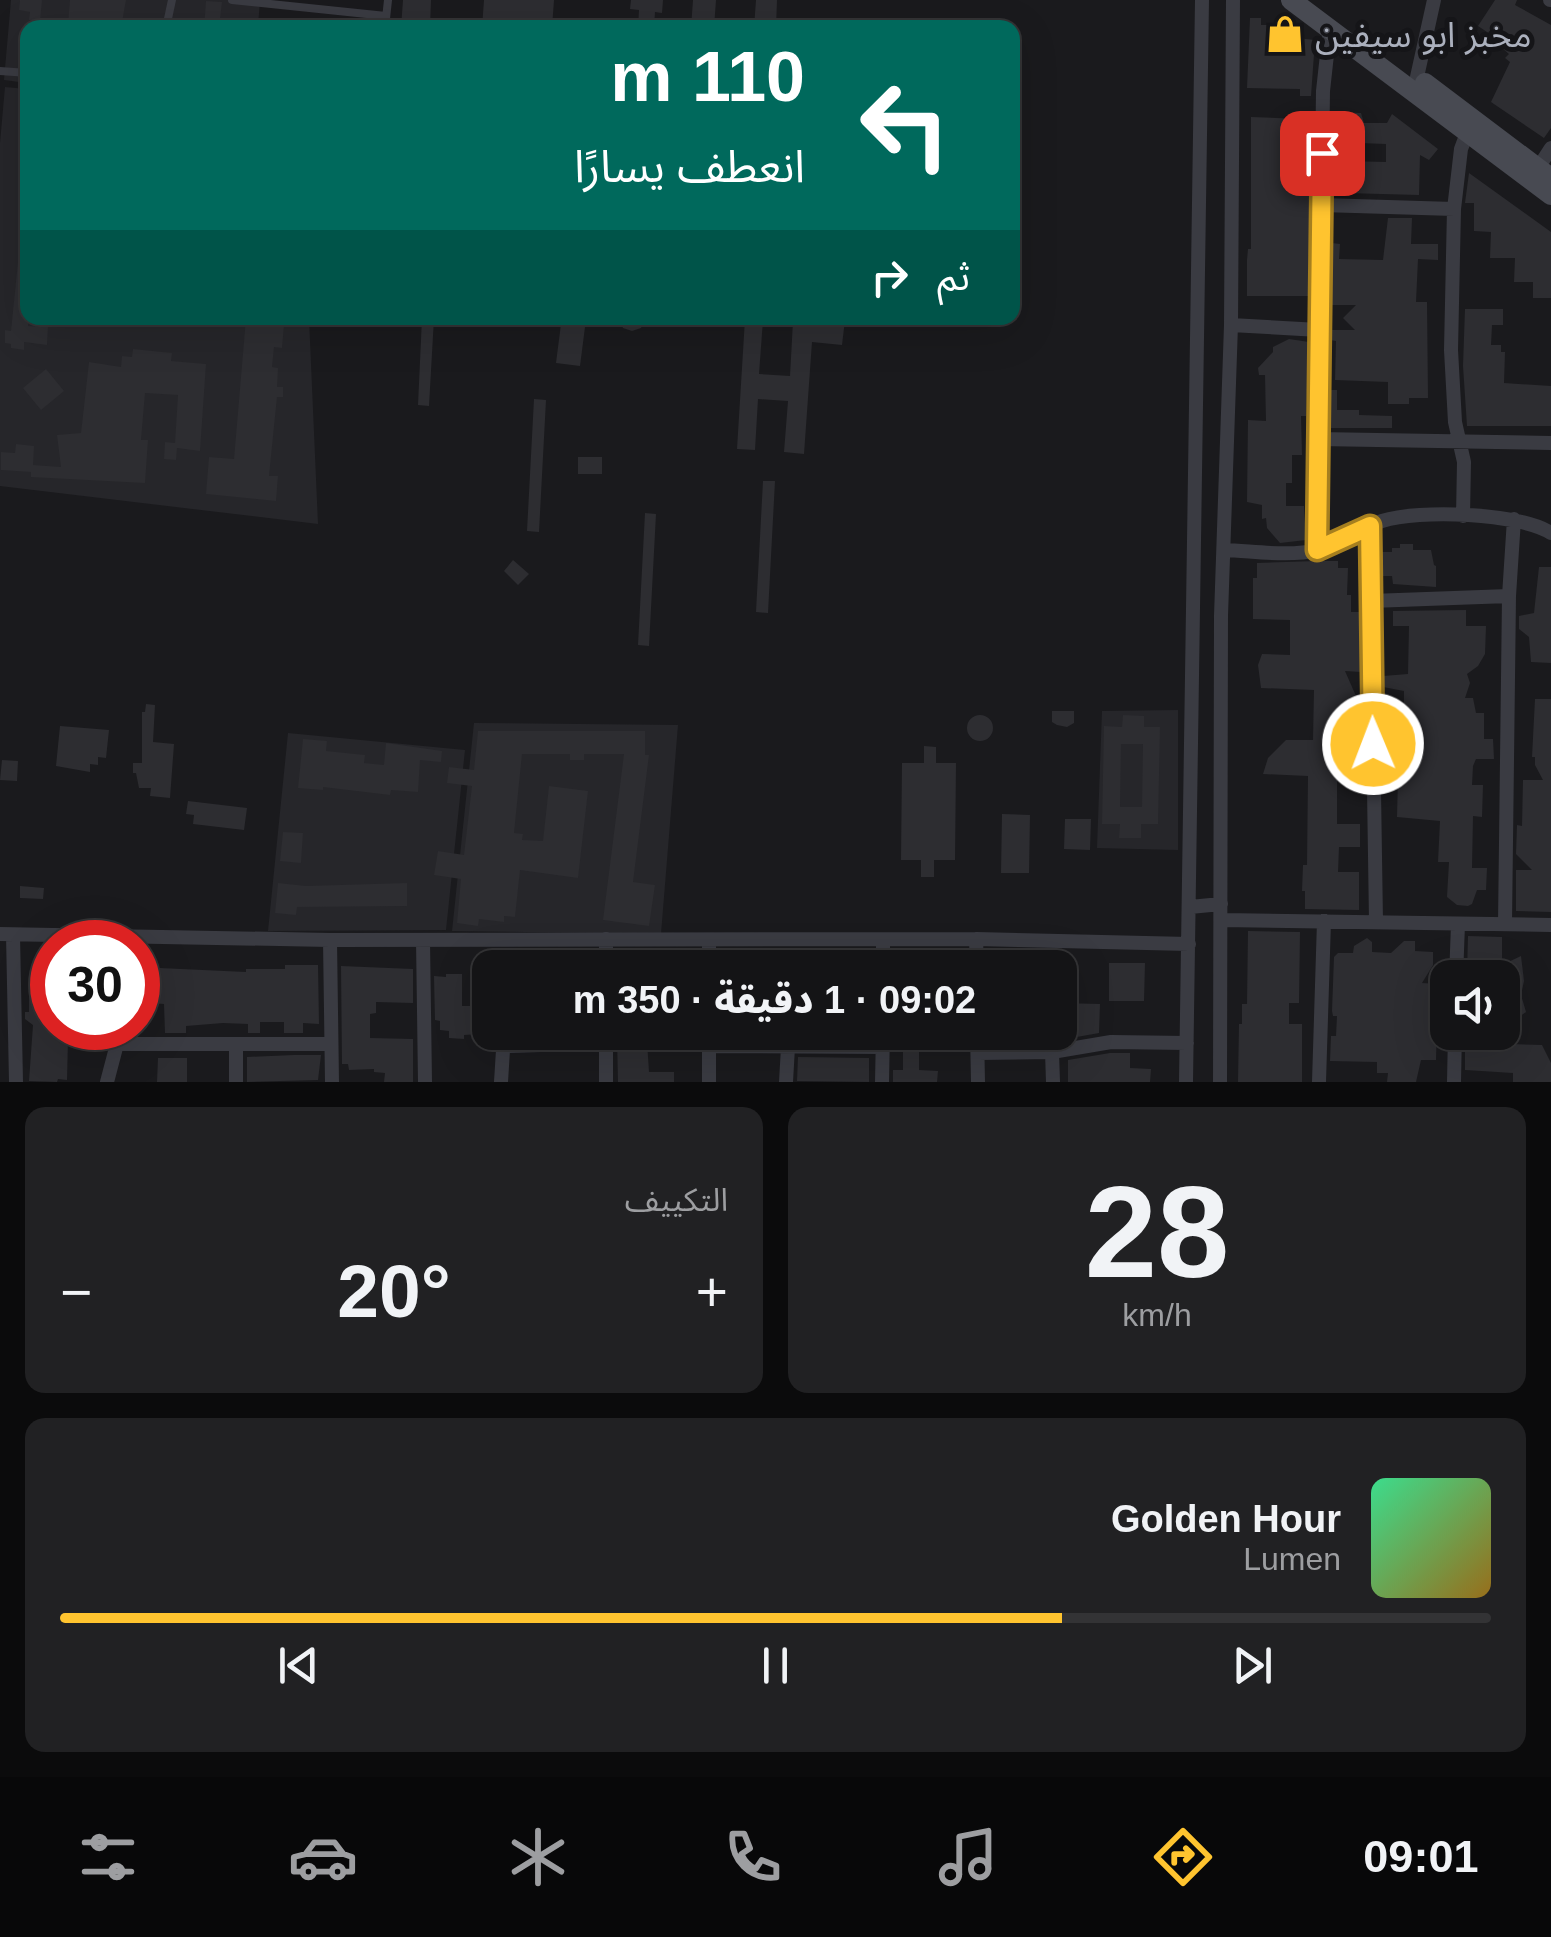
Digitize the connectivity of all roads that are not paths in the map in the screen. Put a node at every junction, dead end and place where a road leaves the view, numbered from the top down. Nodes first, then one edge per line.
1 (232, 0) edge
2 (388, 0) edge
3 (1202, 0) edge
4 (1232, 0) edge
5 (1291, 0) edge
6 (1314, 0) edge
7 (1434, 0) edge
8 (267, 3) edge
9 (386, 16) junction
10 (386, 20) edge
11 (1330, 27) junction
12 (1417, 77) junction
13 (1468, 133) junction
14 (1551, 148) edge
15 (1544, 173) edge
16 (1551, 195) edge
17 (1322, 205) junction
18 (1454, 208) junction
19 (1230, 325) junction
20 (1319, 330) junction
21 (1318, 439) junction
22 (1460, 442) junction
23 (1551, 443) edge
24 (1463, 516) junction
25 (1514, 518) junction
26 (1370, 526) junction
27 (1551, 533) edge
28 (1224, 550) junction
29 (1317, 550) junction
30 (1509, 596) junction
31 (1371, 601) junction
32 (1190, 906) junction
33 (1221, 912) junction
34 (1324, 921) junction
35 (1376, 922) junction
36 (1458, 924) junction
37 (1505, 924) junction
38 (1551, 925) edge
39 (6, 934) edge
40 (606, 939) junction
41 (976, 939) junction
42 (160, 940) edge
43 (330, 940) junction
44 (423, 940) junction
45 (882, 941) junction
46 (709, 942) junction
47 (1189, 944) junction
48 (606, 950) edge
49 (709, 950) edge
50 (882, 950) edge
51 (976, 950) edge
52 (1457, 960) edge
53 (160, 1039) edge
54 (1187, 1043) junction
55 (331, 1044) junction
56 (236, 1045) junction
57 (115, 1050) edge
58 (503, 1050) edge
59 (606, 1050) edge
60 (709, 1050) edge
61 (788, 1050) edge
62 (882, 1050) edge
63 (978, 1050) edge
64 (1455, 1050) edge
65 (1052, 1052) junction
66 (978, 1053) junction
67 (16, 1082) edge
68 (107, 1082) edge
69 (236, 1082) edge
70 (332, 1082) edge
71 (425, 1082) edge
72 (501, 1082) edge
73 (606, 1082) edge
74 (708, 1082) edge
75 (786, 1082) edge
76 (882, 1082) edge
77 (978, 1082) edge
78 (1054, 1082) edge
79 (1186, 1082) edge
80 (1220, 1082) edge
81 (1319, 1082) edge
82 (1454, 1082) edge

1 - 8 lane
2 - 9 lane
3 - 32 street
4 - 19 street
5 - 11 main road
6 - 12 main road
7 - 12 street
8 - 9 lane
9 - 10 lane
11 - 13 main road
11 - 17 street
12 - 15 main road
13 - 16 main road
13 - 18 street
14 - 15 street
17 - 18 street
17 - 20 street
18 - 22 street
19 - 20 street
19 - 28 street
20 - 21 street
21 - 22 street
21 - 29 street
22 - 23 street
22 - 24 street
24 - 25 street
24 - 26 street
25 - 27 street
25 - 30 street
26 - 29 street
26 - 31 street
28 - 29 street
28 - 33 street
30 - 31 street
30 - 37 street
31 - 35 street
32 - 33 street
32 - 47 street
33 - 34 street
33 - 80 street
34 - 35 street
34 - 81 street
35 - 36 street
36 - 37 street
36 - 52 street
37 - 38 street
39 - 67 street
40 - 44 street
40 - 46 street
40 - 48 street
41 - 45 street
41 - 47 street
41 - 51 street
42 - 43 street
43 - 44 street
43 - 55 street
44 - 71 street
45 - 46 street
45 - 50 street
46 - 49 street
47 - 54 street
53 - 56 street
54 - 65 street
54 - 79 street
55 - 56 street
55 - 70 street
56 - 69 street
57 - 68 street
58 - 72 street
59 - 73 street
60 - 74 street
61 - 75 street
62 - 76 street
63 - 66 street
64 - 82 street
65 - 66 street
65 - 78 street
66 - 77 street

